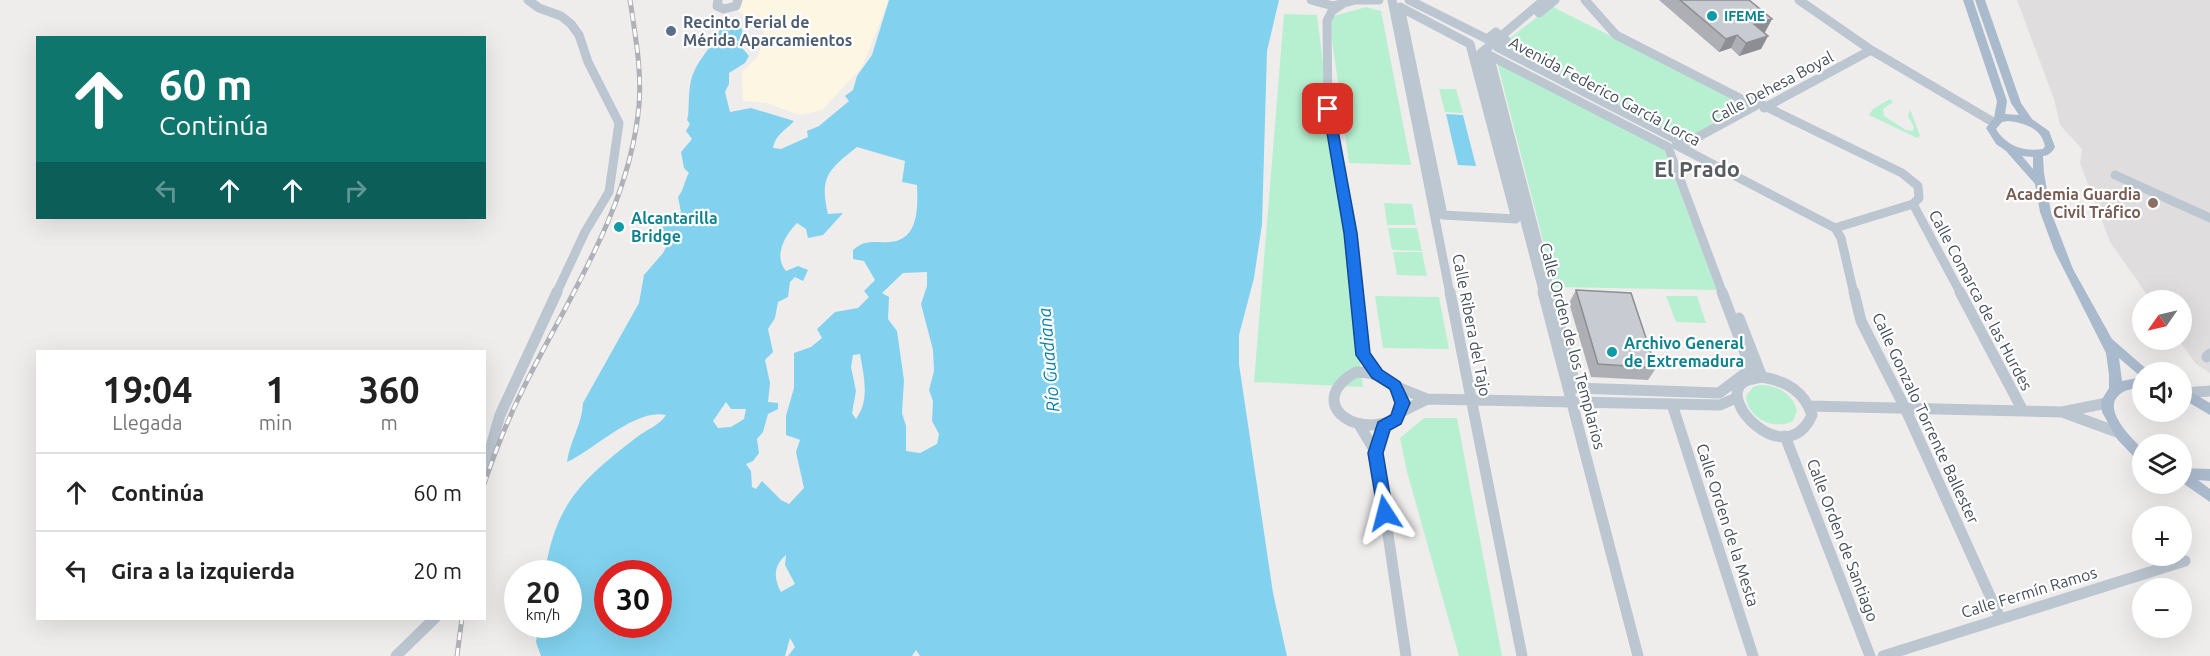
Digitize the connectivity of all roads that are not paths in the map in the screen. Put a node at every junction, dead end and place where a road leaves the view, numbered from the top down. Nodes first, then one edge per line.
1 (528, 0) edge
2 (718, 0) edge
3 (738, 0) edge
4 (1355, 0) edge
5 (1379, 0) edge
6 (1393, 0) edge
7 (1409, 0) edge
8 (1535, 0) edge
9 (1585, 0) edge
10 (1591, 0) edge
11 (1798, 0) edge
12 (1968, 0) edge
13 (1980, 0) edge
14 (1549, 1) edge
15 (1315, 2) edge
16 (1341, 5) junction
17 (1327, 21) junction
18 (1488, 47) junction
19 (1871, 50) junction
20 (1767, 107) junction
21 (1996, 120) junction
22 (2028, 121) junction
23 (2009, 148) junction
24 (1686, 150) junction
25 (2038, 154) junction
26 (2115, 175) dead end
27 (2037, 181) junction
28 (1912, 204) junction
29 (2210, 218) edge
30 (1436, 219) junction
31 (1520, 220) junction
32 (1835, 228) junction
33 (2110, 343) junction
34 (1363, 355) junction
35 (2132, 362) edge
36 (1350, 374) junction
37 (1377, 374) junction
38 (1762, 377) junction
39 (2132, 383) edge
40 (1395, 386) junction
41 (1576, 388) joint
42 (2115, 389) junction
43 (2210, 391) edge
44 (2192, 392) edge
45 (1736, 398) junction
46 (2192, 398) edge
47 (1427, 399) junction
48 (1471, 400) junction
49 (1571, 402) junction
50 (2107, 403) junction
51 (1672, 404) junction
52 (1720, 405) junction
53 (1809, 406) junction
54 (1905, 408) junction
55 (2209, 408) edge
56 (2024, 411) junction
57 (1401, 412) junction
58 (2062, 412) junction
59 (1745, 418) junction
60 (1360, 426) junction
61 (1383, 426) junction
62 (2117, 432) junction
63 (1785, 436) junction
64 (2132, 446) edge
65 (1376, 453) junction
66 (486, 464) edge
67 (2192, 474) edge
68 (2210, 475) edge
69 (2192, 482) edge
70 (2210, 496) edge
71 (2169, 566) edge
72 (2000, 618) junction
73 (433, 620) edge
74 (396, 656) edge
75 (1406, 656) edge
76 (1522, 656) edge
77 (1638, 656) edge
78 (1753, 656) edge
79 (1870, 656) edge
80 (1883, 656) edge

1 - 66 street
2 - 3 street
4 - 5 street
4 - 16 street
6 - 18 street, Avenida Federico García Lorca
6 - 30 street, Calle Ribera del Tajo
7 - 8 street
9 - 14 street
10 - 20 street
11 - 19 street
12 - 21 main road
13 - 22 main road
14 - 18 street
15 - 16 street
15 - 17 street
16 - 17 street
17 - 34 street
18 - 24 street, Avenida Federico García Lorca
18 - 31 street, Calle Orden de los Templarios
19 - 20 street, Calle Dehesa Boyal
19 - 21 street
20 - 24 street, Calle Dehesa Boyal
20 - 28 street
21 - 22 main road
21 - 23 main road
22 - 25 main road
23 - 25 main road
23 - 27 main road
24 - 32 street, Avenida Federico García Lorca
24 - 38 street
25 - 27 main road
26 - 29 street
27 - 33 main road
28 - 32 street
28 - 56 street, Calle Comarca de las Hurdes
30 - 31 street
30 - 48 street, Calle Ribera del Tajo
31 - 31 street
31 - 49 street, Calle Orden de los Templarios
32 - 54 street, Calle Gonzalo Torrente Ballester
33 - 35 main road
33 - 42 main road
34 - 36 street
34 - 37 street
36 - 37 street
36 - 60 street
37 - 40 street
38 - 45 street
38 - 53 street
39 - 42 main road
40 - 47 street
40 - 57 street
41 - 41 street
42 - 50 main road
43 - 44 street
45 - 52 street
45 - 59 street
46 - 55 main road
47 - 48 street
47 - 57 street
48 - 49 street
48 - 76 street, Calle Ribera del Tajo
49 - 51 street
49 - 77 street, Calle Orden de los Templarios
50 - 58 street
50 - 62 main road
51 - 52 street
51 - 78 street, Calle Orden de la Mesta
52 - 59 street
53 - 54 street
53 - 63 street
54 - 56 street
54 - 72 street, Calle Gonzalo Torrente Ballester
56 - 58 street
57 - 61 street
58 - 62 street
59 - 63 street
60 - 61 street
60 - 65 street
61 - 65 street
62 - 64 main road
63 - 79 street, Calle Orden de Santiago
65 - 75 street
67 - 68 main road
69 - 70 main road
71 - 72 street, Calle Fermín Ramos
72 - 80 street, Calle Fermín Ramos
73 - 74 street

